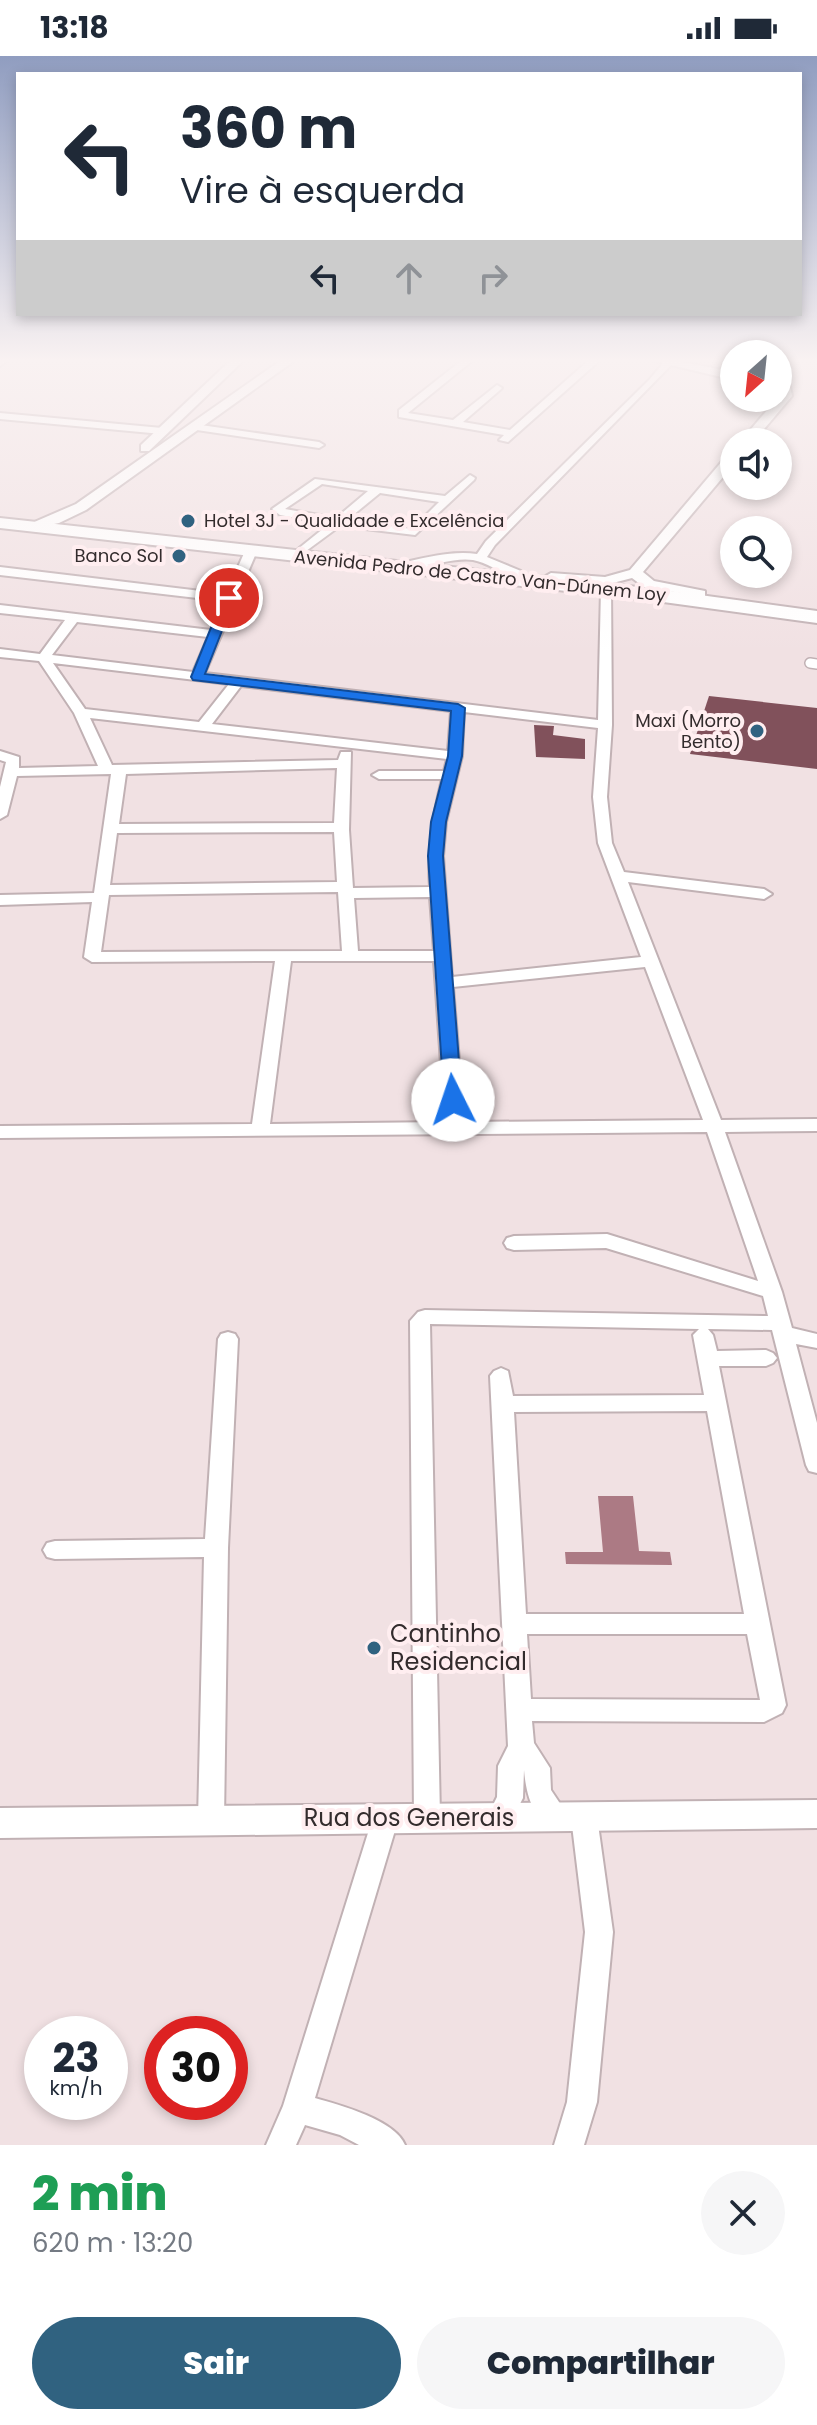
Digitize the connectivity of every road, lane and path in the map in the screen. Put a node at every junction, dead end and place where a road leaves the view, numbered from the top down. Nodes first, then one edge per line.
1 (137, 458) edge
2 (147, 458) edge
3 (574, 458) edge
4 (720, 473) edge
5 (119, 477) junction
6 (470, 478) dead end
7 (378, 489) junction
8 (447, 500) junction
9 (0, 521) edge
10 (78, 521) junction
11 (336, 523) junction
12 (490, 543) junction
13 (251, 551) junction
14 (302, 551) junction
15 (464, 554) junction
16 (482, 556) junction
17 (414, 563) junction
18 (0, 571) edge
19 (635, 573) junction
20 (517, 574) junction
21 (551, 577) junction
22 (607, 589) junction
23 (700, 594) junction
24 (229, 598) junction
25 (817, 603) edge
26 (0, 609) edge
27 (74, 617) junction
28 (817, 617) edge
29 (214, 634) junction
30 (0, 653) edge
31 (43, 658) junction
32 (197, 677) junction
33 (237, 682) junction
34 (458, 708) junction
35 (81, 713) junction
36 (605, 725) junction
37 (202, 728) junction
38 (348, 745) junction
39 (0, 755) edge
40 (455, 756) junction
41 (345, 764) junction
42 (114, 770) junction
43 (12, 772) junction
44 (379, 775) dead end
45 (450, 775) junction
46 (0, 815) edge
47 (342, 827) junction
48 (112, 829) junction
49 (616, 876) junction
50 (347, 890) junction
51 (438, 892) junction
52 (102, 893) junction
53 (764, 894) dead end
54 (0, 900) edge
55 (350, 955) junction
56 (284, 956) junction
57 (443, 956) junction
58 (650, 961) junction
59 (445, 983) junction
60 (714, 1125) junction
61 (817, 1125) edge
62 (260, 1130) junction
63 (455, 1130) junction
64 (0, 1132) edge
65 (514, 1243) dead end
66 (772, 1292) junction
67 (781, 1328) junction
68 (703, 1335) dead end
69 (228, 1339) dead end
70 (817, 1341) edge
71 (766, 1358) dead end
72 (708, 1359) junction
73 (501, 1376) dead end
74 (716, 1403) junction
75 (503, 1404) junction
76 (817, 1465) edge
77 (216, 1548) junction
78 (55, 1550) dead end
79 (513, 1624) junction
80 (755, 1624) junction
81 (517, 1710) junction
82 (522, 1759) junction
83 (817, 1814) edge
84 (386, 1817) junction
85 (427, 1817) junction
86 (570, 1817) junction
87 (499, 1819) junction
88 (211, 1820) junction
89 (0, 1823) edge
90 (297, 2108) junction
91 (281, 2145) edge
92 (390, 2145) edge
93 (569, 2145) edge

1 - 5 street
2 - 5 street
3 - 12 street
4 - 19 street
5 - 10 street
6 - 8 street
7 - 8 street
7 - 11 street
7 - 11 street
8 - 11 street
9 - 10 highway, Avenida Pedro de Castro Van-Dúnem Loy
9 - 13 highway, Avenida Pedro de Castro Van-Dúnem Loy
10 - 14 highway, Avenida Pedro de Castro Van-Dúnem Loy
11 - 14 street
12 - 15 street
12 - 16 street
13 - 22 highway, Avenida Pedro de Castro Van-Dúnem Loy
13 - 24 street
14 - 17 highway, Avenida Pedro de Castro Van-Dúnem Loy
15 - 16 street
15 - 17 street
16 - 20 street
17 - 20 highway, Avenida Pedro de Castro Van-Dúnem Loy
18 - 24 street
19 - 21 street
19 - 23 street
20 - 21 highway, Avenida Pedro de Castro Van-Dúnem Loy
21 - 23 highway, Avenida Pedro de Castro Van-Dúnem Loy
22 - 28 highway, Avenida Pedro de Castro Van-Dúnem Loy
22 - 36 street
23 - 25 highway, Avenida Pedro de Castro Van-Dúnem Loy
24 - 29 street
26 - 27 street
27 - 29 street
27 - 31 street
29 - 32 street
30 - 31 street
31 - 32 street
31 - 35 street
32 - 33 street
33 - 34 street
33 - 37 street
34 - 36 street
34 - 40 street
35 - 37 street
35 - 42 street
36 - 49 street
37 - 38 street
38 - 40 street
38 - 41 street
39 - 43 street
40 - 45 street
41 - 42 street
41 - 47 street
42 - 43 street
42 - 48 street
43 - 46 street
44 - 45 street
45 - 51 street
47 - 48 street
47 - 50 street
48 - 52 street
49 - 53 street
49 - 58 street
50 - 51 street
50 - 52 street
50 - 55 street
51 - 57 street
52 - 54 street
52 - 56 street
55 - 56 street
55 - 57 street
56 - 62 street
57 - 59 street
58 - 59 street
58 - 60 street
59 - 63 street
60 - 61 street
60 - 63 street
60 - 66 street
62 - 63 street
62 - 64 street
65 - 66 street
66 - 67 street
67 - 70 street
67 - 76 street
67 - 85 street
68 - 72 street
69 - 77 street
71 - 72 street
72 - 74 street
73 - 75 street
74 - 75 street
74 - 80 street
75 - 79 street
77 - 78 street
77 - 88 street
79 - 80 street
79 - 81 street
80 - 81 street
81 - 82 street
82 - 86 street
82 - 87 street
83 - 86 street, Rua dos Generais
84 - 85 street, Rua dos Generais
84 - 88 street, Rua dos Generais
84 - 90 street
85 - 87 street, Rua dos Generais
86 - 87 street, Rua dos Generais
86 - 93 street
88 - 89 street, Rua dos Generais
90 - 91 street
90 - 92 street

